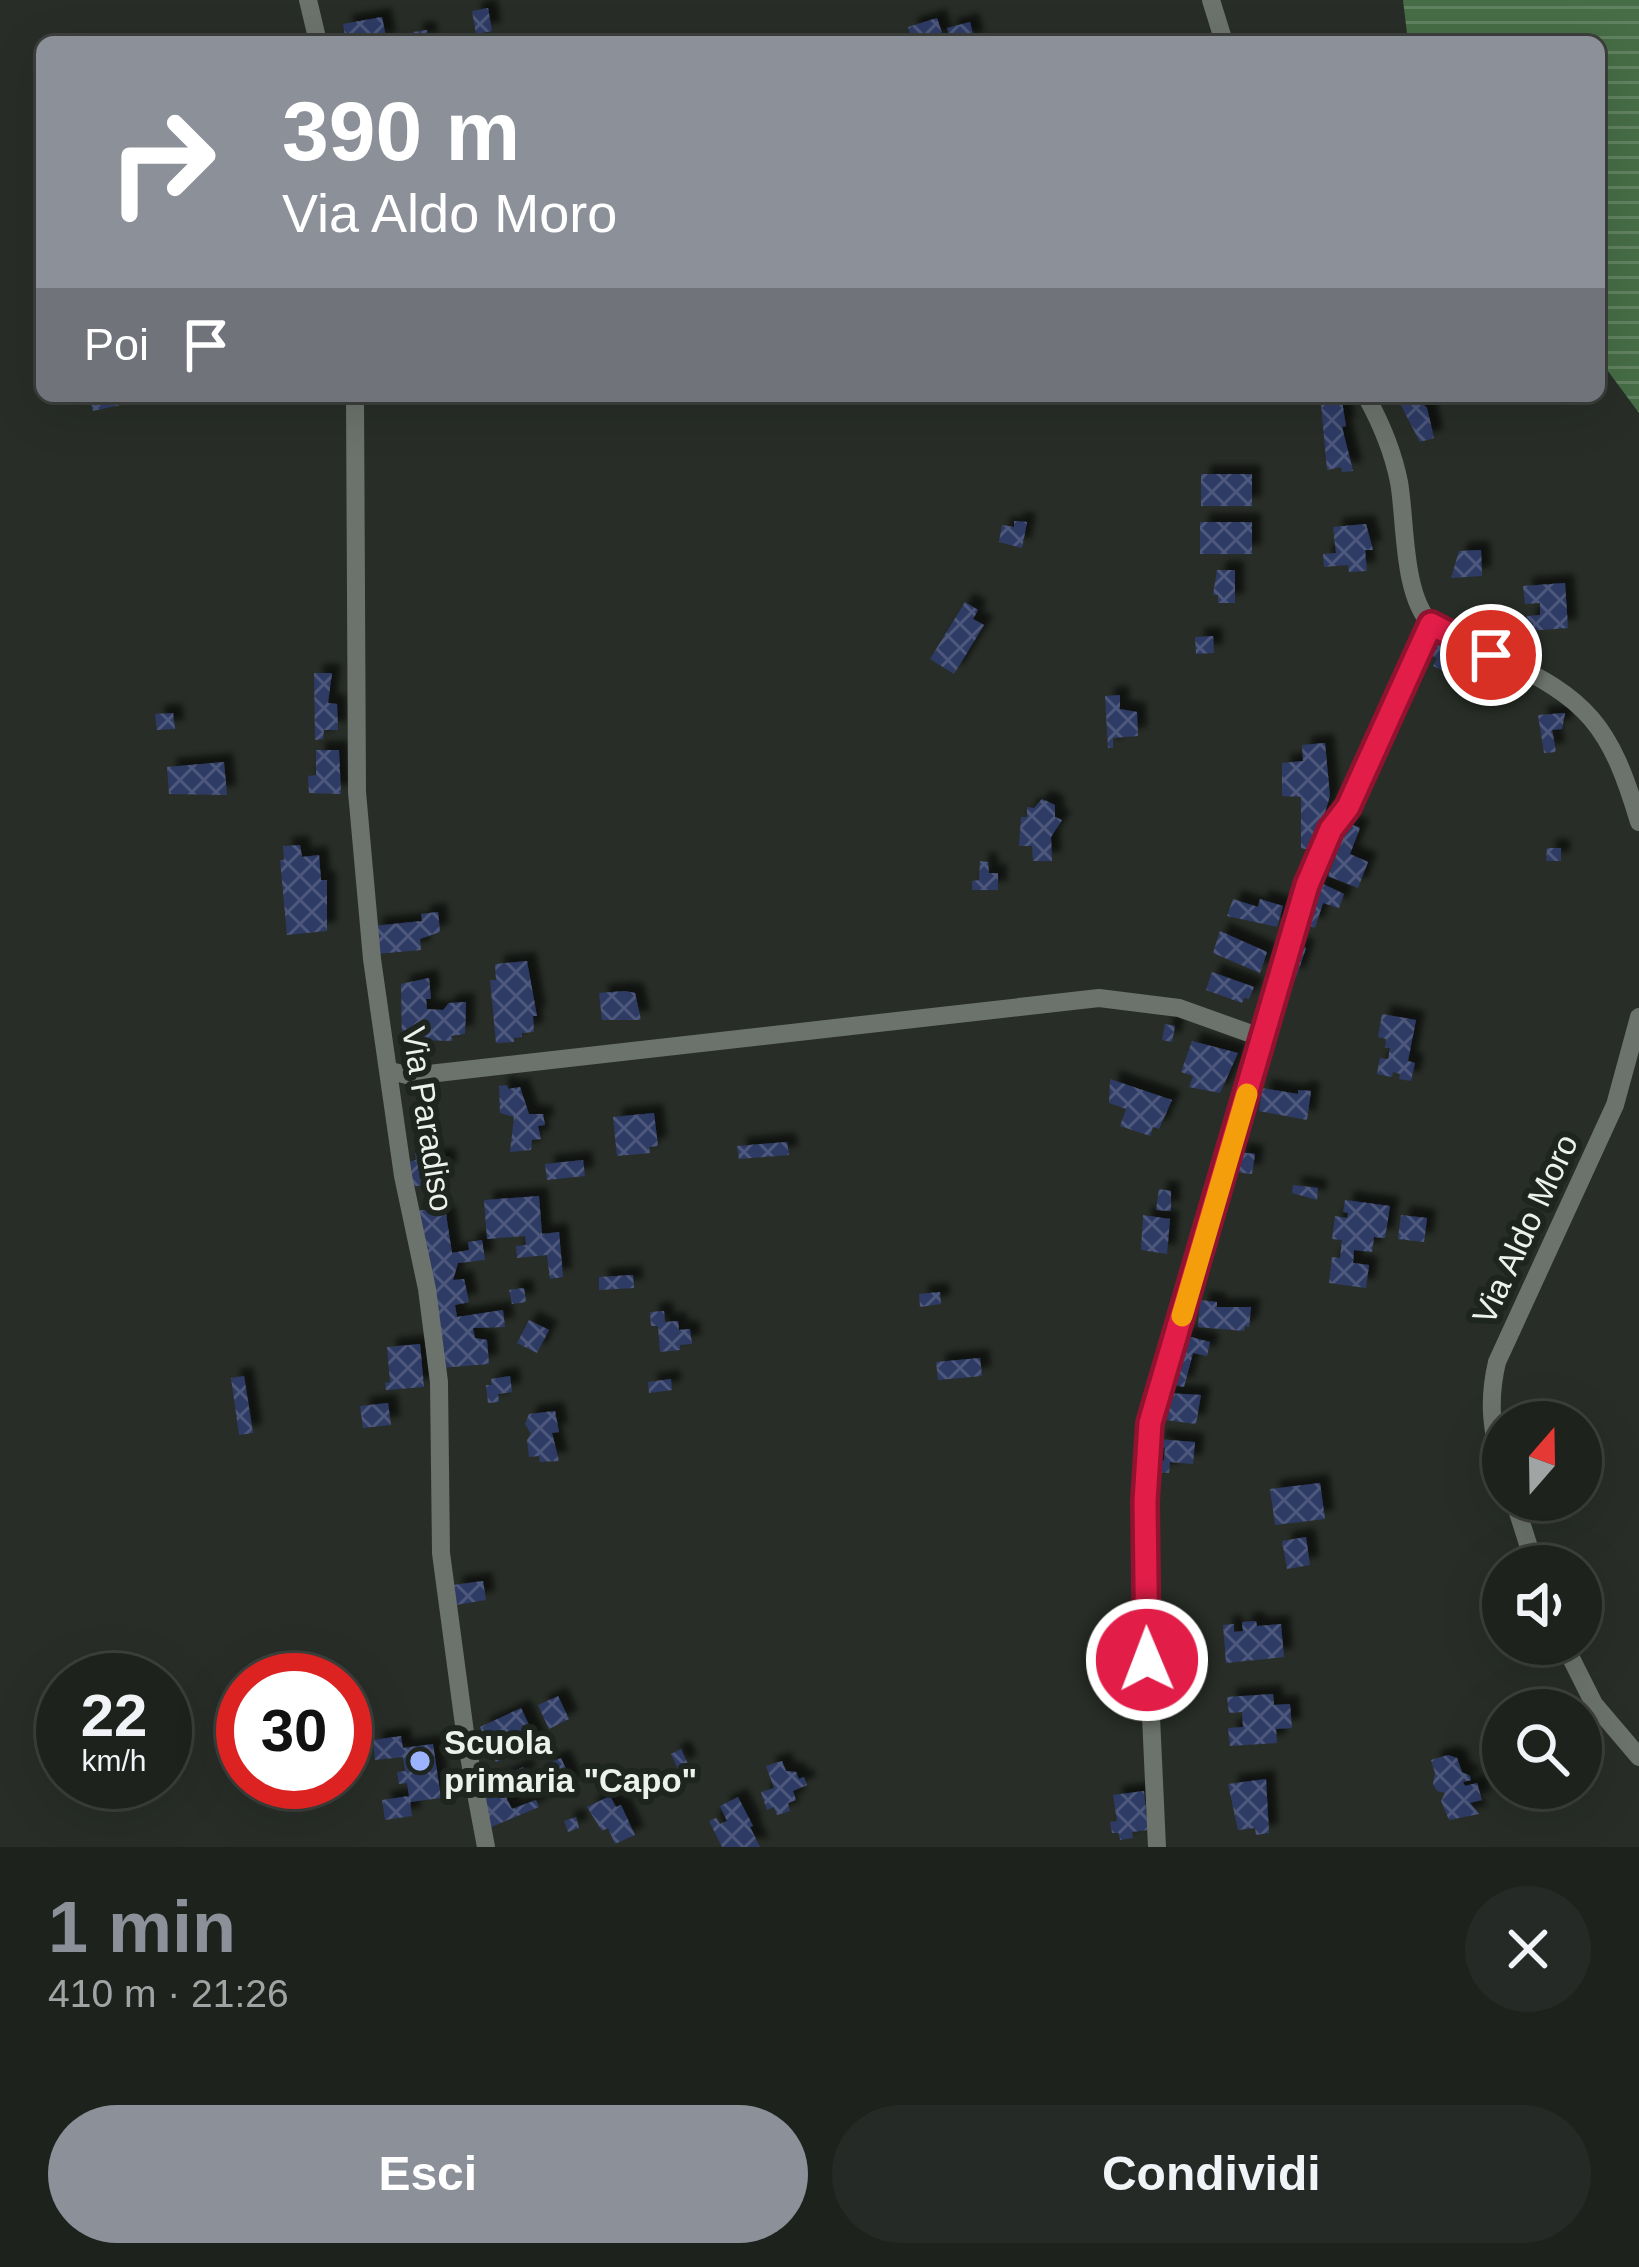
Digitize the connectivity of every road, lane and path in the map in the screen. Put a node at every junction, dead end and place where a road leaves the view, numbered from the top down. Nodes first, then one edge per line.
1 (308, 0) edge
2 (1211, 0) edge
3 (317, 36) edge
4 (1222, 36) edge
5 (355, 402) edge
6 (1369, 402) edge
7 (1431, 624) junction
8 (1639, 822) edge
9 (1639, 1017) edge
10 (1263, 1038) junction
11 (390, 1071) junction
12 (1490, 1401) edge
13 (1574, 1665) edge
14 (1639, 1757) edge
15 (486, 1847) edge
16 (1157, 1847) edge

1 - 3 street
2 - 4 street
5 - 11 street, Via Paradiso
6 - 7 street
7 - 8 street
7 - 10 street
9 - 12 street, Via Aldo Moro
10 - 11 street
10 - 16 street
11 - 15 street, Via Paradiso
13 - 14 street

